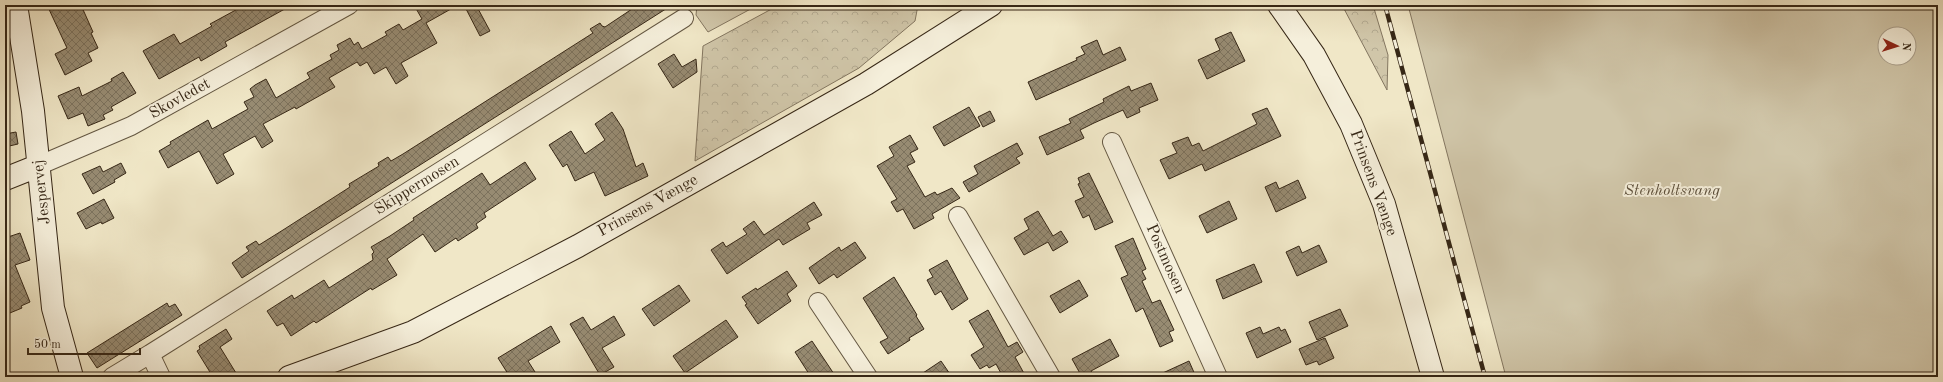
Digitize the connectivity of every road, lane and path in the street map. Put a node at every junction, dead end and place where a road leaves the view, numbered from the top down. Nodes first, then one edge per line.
1 (16, 5) edge
2 (349, 5) edge
3 (991, 5) edge
4 (1279, 5) edge
5 (684, 18) dead end
6 (1112, 142) dead end
7 (40, 164) junction
8 (5, 179) edge
9 (958, 216) dead end
10 (818, 302) dead end
11 (150, 354) junction
12 (72, 377) edge
13 (112, 377) edge
14 (161, 377) edge
15 (289, 377) edge
16 (868, 377) edge
17 (1051, 377) edge
18 (1218, 377) edge
19 (1433, 377) edge

1 - 7 street, Jespervej
2 - 7 street, Skovledet
3 - 15 street, Prinsens Vænge
4 - 19 street, Prinsens Vænge
5 - 11 street, Skippermosen
6 - 18 street, Postmosen
7 - 8 street, Skovledet
7 - 12 street, Jespervej
9 - 17 street
10 - 16 street
11 - 13 street, Skippermosen
11 - 14 street

